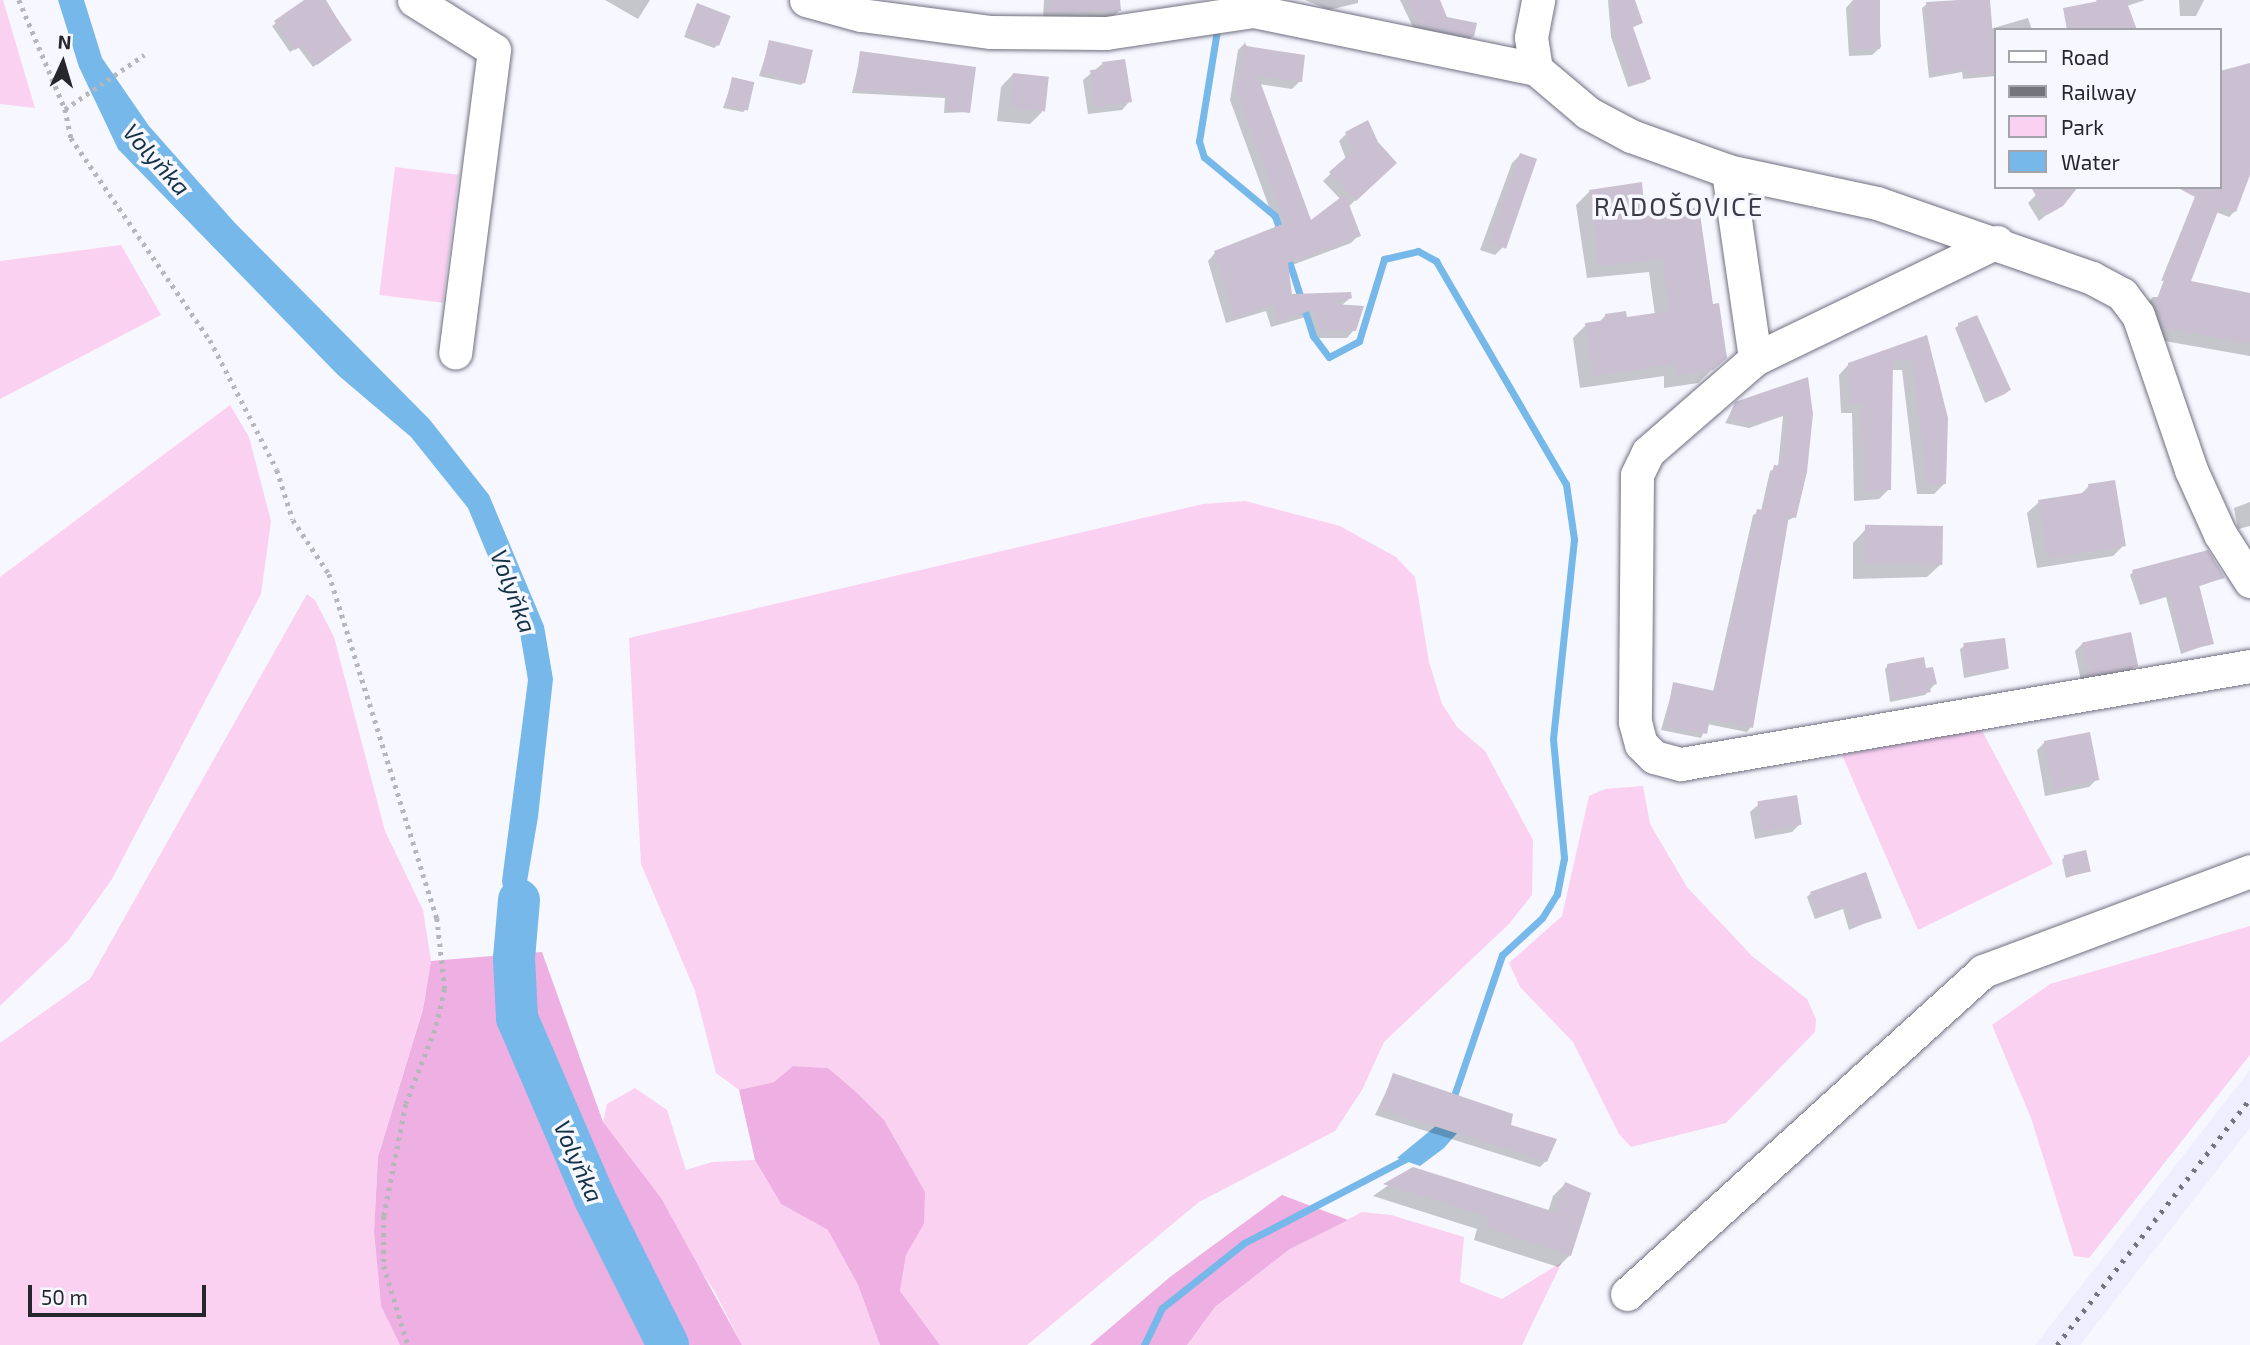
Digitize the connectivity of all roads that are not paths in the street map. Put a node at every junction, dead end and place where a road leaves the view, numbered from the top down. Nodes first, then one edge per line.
1 (414, 0) edge
2 (806, 0) edge
3 (1538, 0) edge
4 (1536, 69) junction
5 (1728, 171) junction
6 (1997, 242) junction
7 (455, 354) dead end
8 (1755, 359) junction
9 (2250, 581) edge
10 (2250, 666) edge
11 (2250, 872) edge
12 (1627, 1294) dead end

1 - 7 street
2 - 4 street
3 - 4 street
4 - 5 street
5 - 6 street
5 - 8 street
6 - 8 street
6 - 9 street
8 - 10 street
11 - 12 street

